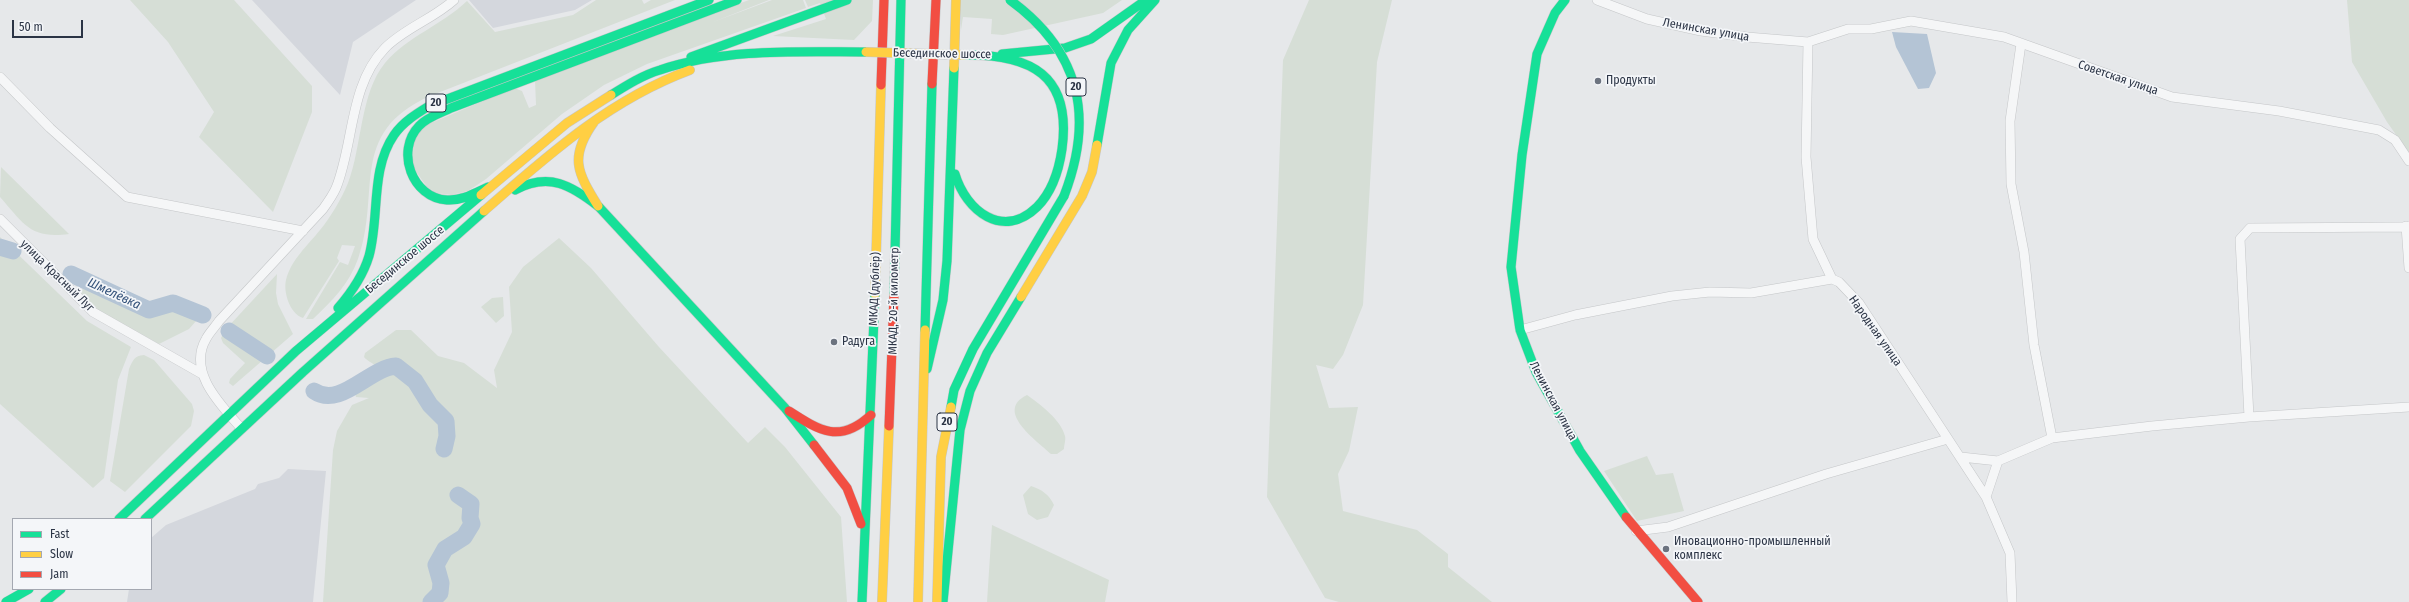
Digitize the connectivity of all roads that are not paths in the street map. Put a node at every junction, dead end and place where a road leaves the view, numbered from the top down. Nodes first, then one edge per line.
1 (454, 0) edge
2 (709, 0) edge
3 (737, 0) edge
4 (847, 0) edge
5 (884, 0) edge
6 (901, 0) edge
7 (936, 0) edge
8 (956, 0) edge
9 (1010, 0) edge
10 (1146, 0) edge
11 (1155, 0) edge
12 (1565, 0) edge
13 (1597, 0) edge
14 (1819, 39) joint
15 (1808, 42) junction
16 (2021, 44) junction
17 (996, 55) junction
18 (724, 58) junction
19 (659, 70) junction
20 (0, 77) edge
21 (600, 114) junction
22 (951, 154) junction
23 (2409, 161) edge
24 (500, 181) junction
25 (495, 204) junction
26 (599, 207) junction
27 (0, 219) edge
28 (2408, 227) edge
29 (303, 231) junction
30 (2409, 268) edge
31 (1832, 279) junction
32 (1520, 330) junction
33 (302, 346) junction
34 (202, 374) junction
35 (924, 379) junction
36 (2409, 407) edge
37 (785, 408) junction
38 (229, 414) junction
39 (871, 415) junction
40 (2249, 417) junction
41 (241, 428) junction
42 (2052, 438) junction
43 (1948, 439) junction
44 (1960, 457) junction
45 (1998, 461) junction
46 (1986, 497) junction
47 (121, 518) edge
48 (146, 518) edge
49 (1636, 531) junction
50 (864, 532) junction
51 (27, 590) edge
52 (60, 590) edge
53 (6, 602) edge
54 (45, 602) edge
55 (862, 602) edge
56 (882, 602) edge
57 (918, 602) edge
58 (937, 602) edge
59 (943, 602) edge
60 (1698, 602) edge
61 (2012, 602) edge

1 - 29 street
2 - 33 main road, 20
3 - 24 main road
4 - 19 main road
5 - 39 main road, МКАД (дублёр)
6 - 56 main road, МКАД, 20-й километр
7 - 35 main road
8 - 22 main road
9 - 58 main road, 20, bridge
10 - 17 main road, Бесединское шоссе
11 - 59 main road
12 - 32 main road, Ленинская улица
13 - 15 street, Ленинская улица
14 - 15 street, Ленинская улица
14 - 16 street, Советская улица
15 - 31 street, Народная улица
16 - 23 street, Советская улица
16 - 42 street
17 - 18 main road, Бесединское шоссе, bridge
17 - 22 main road
18 - 19 main road, Бесединское шоссе
18 - 21 main road, Бесединское шоссе
19 - 24 main road, Бесединское шоссе
20 - 29 street
21 - 25 main road, Бесединское шоссе
21 - 26 main road
22 - 35 main road
24 - 33 main road, Бесединское шоссе
25 - 26 main road
25 - 41 main road, Бесединское шоссе
26 - 37 main road
27 - 34 street, улица Красный Луг
28 - 30 street
28 - 40 street
29 - 34 street
31 - 32 street
31 - 43 street, Народная улица
32 - 49 main road, Ленинская улица
33 - 38 main road, Бесединское шоссе
34 - 38 street
35 - 57 main road
36 - 40 street
37 - 39 main road
37 - 50 main road
38 - 41 street
38 - 47 main road, Бесединское шоссе
39 - 50 main road, МКАД (дублёр)
40 - 42 street
41 - 48 main road, Бесединское шоссе
42 - 45 street
43 - 44 street, Народная улица
43 - 49 street
44 - 45 street
44 - 46 street, Народная улица
45 - 46 street
46 - 61 street, Народная улица
49 - 60 main road, Ленинская улица
50 - 55 main road, МКАД (дублёр)
51 - 53 main road
52 - 54 main road

